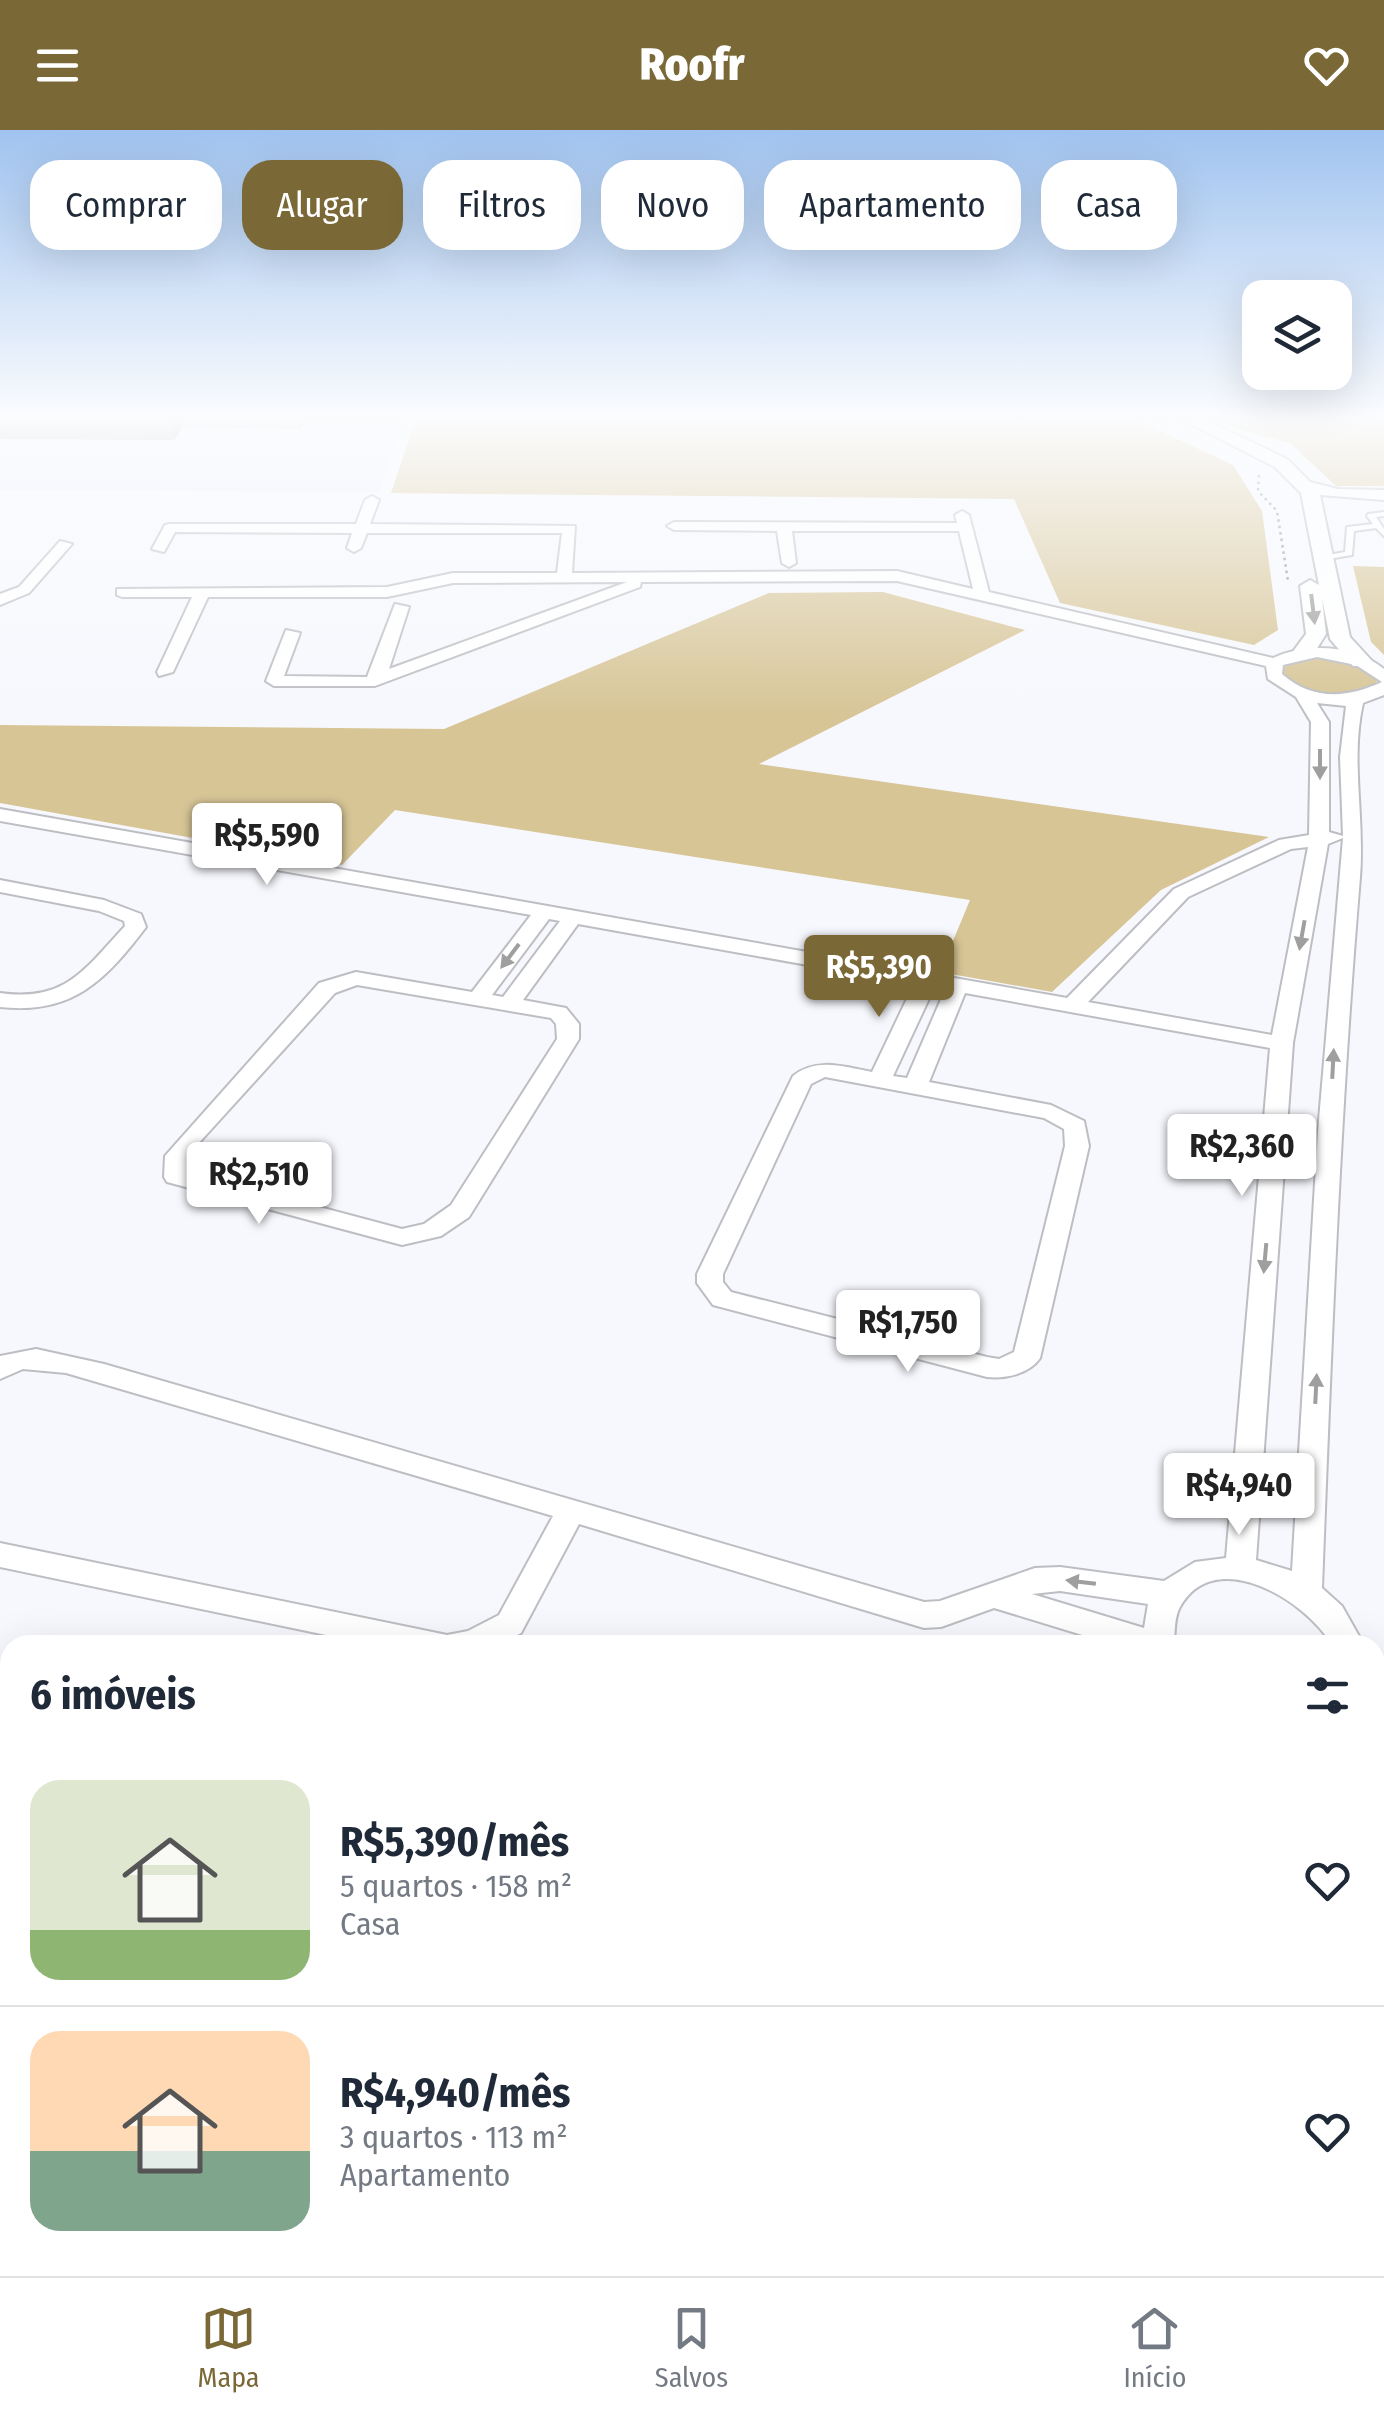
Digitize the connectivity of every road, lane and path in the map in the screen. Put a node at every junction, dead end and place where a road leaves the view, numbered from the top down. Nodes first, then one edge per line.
1 (366, 515) edge
2 (1278, 515) edge
3 (1298, 515) edge
4 (1318, 515) edge
5 (674, 526) dead end
6 (784, 526) junction
7 (361, 528) junction
8 (1381, 530) edge
9 (65, 544) dead end
10 (354, 548) dead end
11 (159, 549) dead end
12 (1325, 558) junction
13 (788, 562) dead end
14 (564, 577) junction
15 (654, 577) junction
16 (1289, 590) dead end
17 (122, 592) dead end
18 (202, 592) junction
19 (982, 596) junction
20 (0, 600) edge
21 (401, 607) dead end
22 (292, 634) dead end
23 (1304, 654) junction
24 (1361, 661) junction
25 (1275, 664) junction
26 (165, 672) dead end
27 (378, 678) junction
28 (1384, 678) edge
29 (1384, 687) edge
30 (1303, 694) junction
31 (1356, 699) junction
32 (0, 814) edge
33 (1354, 834) junction
34 (1319, 840) junction
35 (0, 886) edge
36 (543, 912) junction
37 (572, 918) junction
38 (926, 982) junction
39 (957, 988) junction
40 (478, 999) junction
41 (0, 1000) edge
42 (508, 1004) junction
43 (1070, 1007) junction
44 (1282, 1043) junction
45 (880, 1080) junction
46 (916, 1087) junction
47 (0, 1369) edge
48 (571, 1510) junction
49 (0, 1555) edge
50 (1240, 1568) junction
51 (1306, 1591) junction
52 (1168, 1594) junction
53 (996, 1596) junction
54 (389, 1635) edge
55 (492, 1635) edge
56 (1125, 1635) edge
57 (1159, 1635) edge
58 (1344, 1635) edge

1 - 7 street
2 - 16 path
3 -> 23 street
4 - 12 street
5 - 6 street
6 - 13 street
6 - 19 street
7 - 10 street
7 - 11 street
7 - 14 street
8 - 12 lane
9 - 20 street
12 - 24 street
14 - 15 street
14 - 18 street
15 - 19 street
15 - 27 street
17 - 18 street
18 - 26 street
19 - 25 street
21 - 27 street
22 - 27 street
23 - 24 street
23 - 25 street
24 - 28 street
25 - 30 street
29 - 31 street
30 - 31 street
30 -> 34 street
31 - 33 street
32 - 36 street
33 - 34 street
51 -> 33 street
34 - 43 street
34 -> 44 street
35 - 41 street
36 - 37 street
36 -> 40 street
37 - 38 street
37 - 42 street
38 - 39 street
38 - 45 street
39 - 43 street
39 - 46 street
40 - 42 street
40 - 42 street
43 - 44 street
44 -> 50 street
45 - 46 street
45 - 46 street
47 - 48 street
48 - 53 street
48 - 55 street
49 - 54 street
50 - 51 street
50 - 52 street
51 - 58 street
52 -> 53 street
52 - 57 street
53 - 56 street

